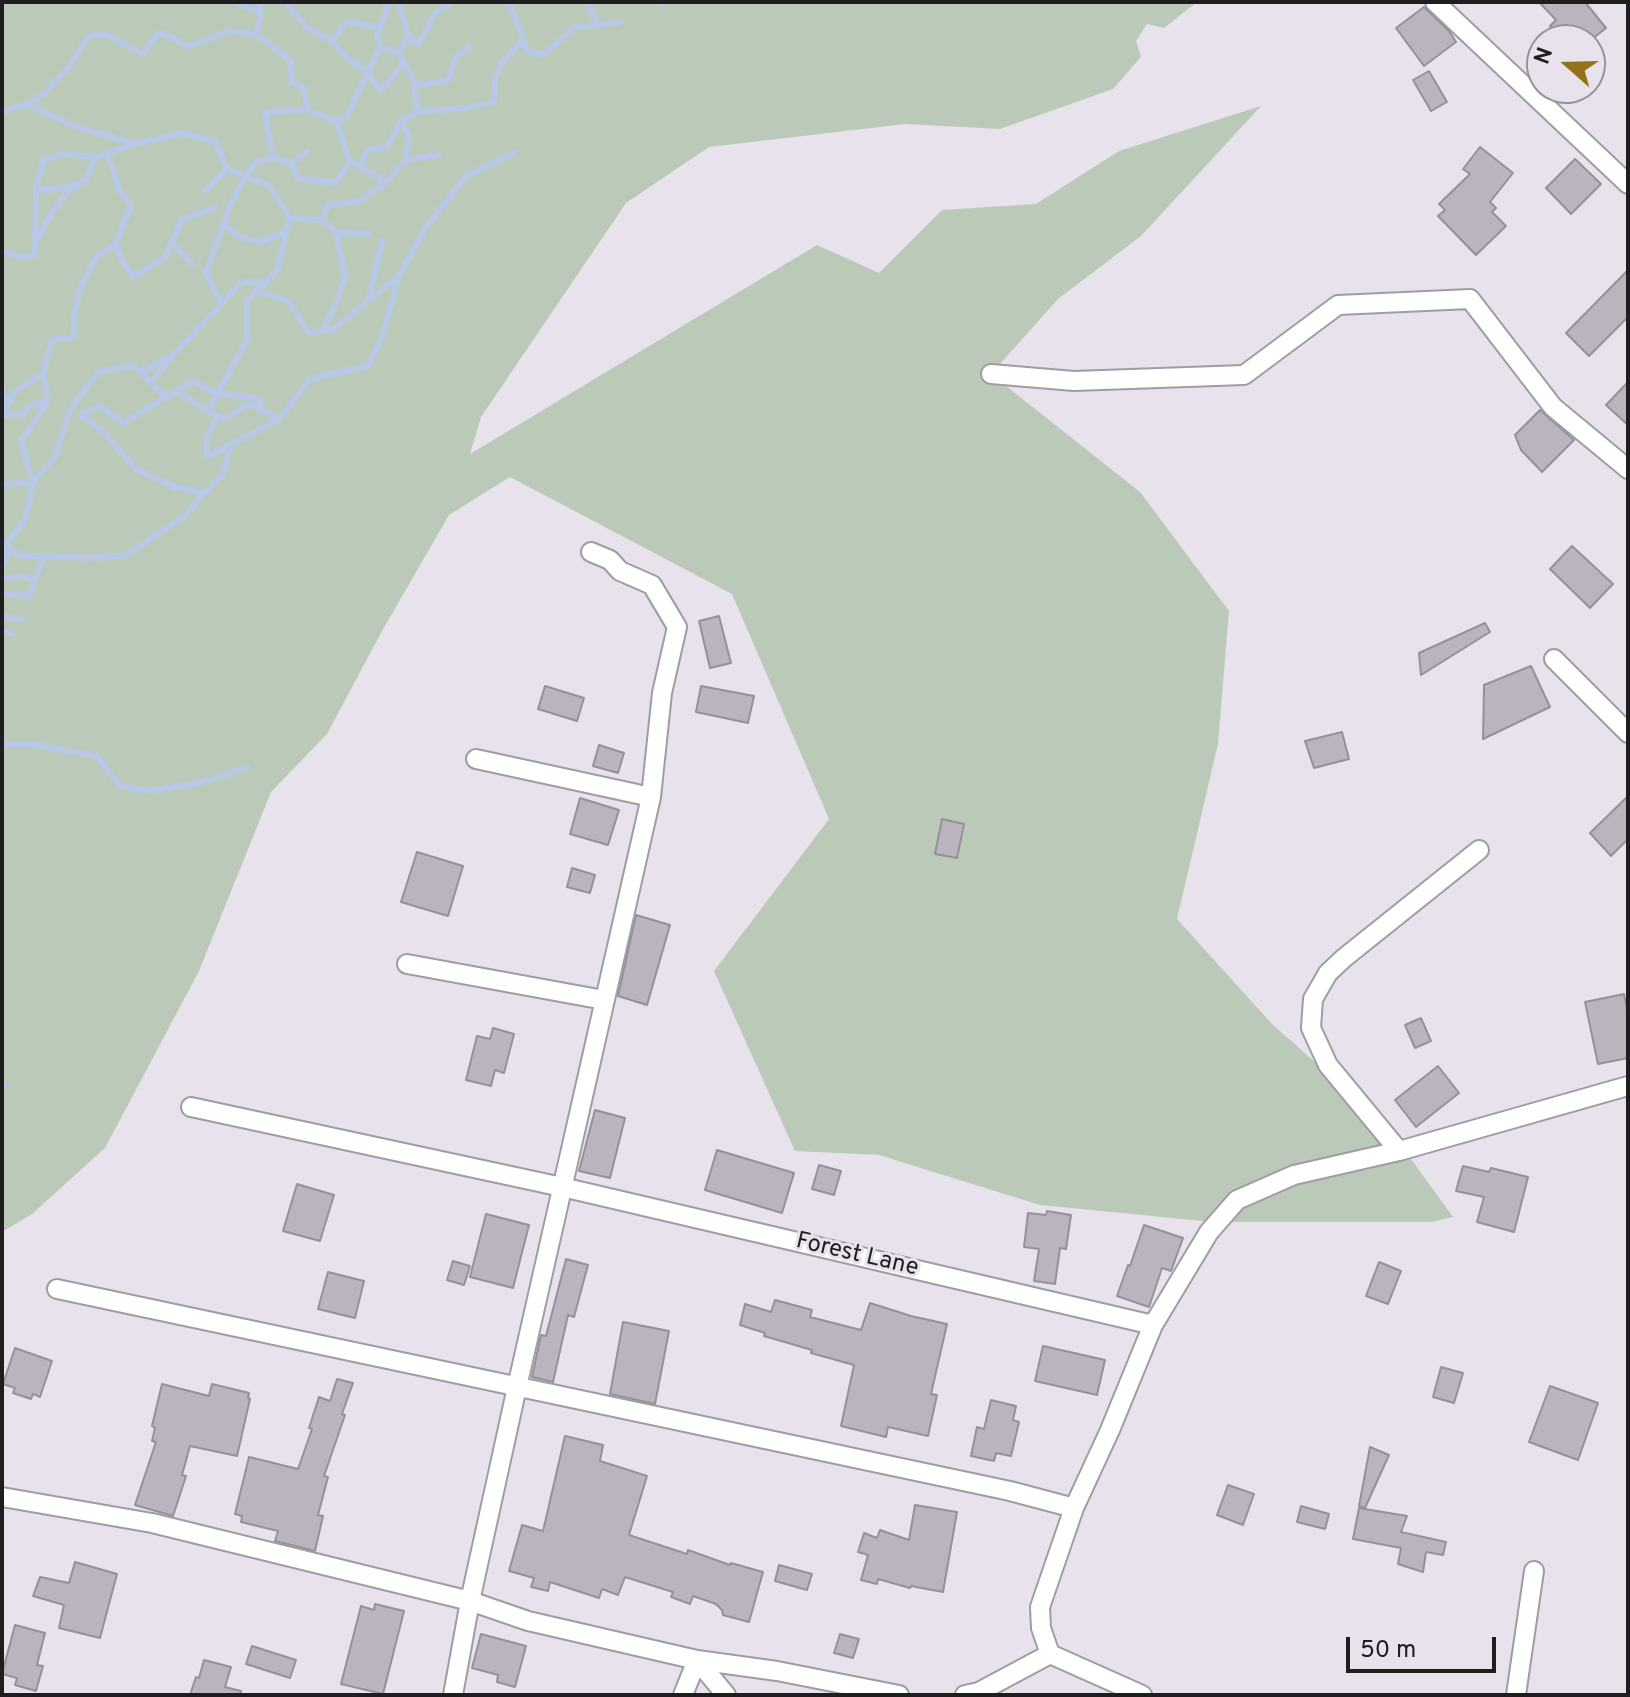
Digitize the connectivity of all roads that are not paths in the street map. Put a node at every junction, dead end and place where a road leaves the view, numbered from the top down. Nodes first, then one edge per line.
1 (1435, 2) edge
2 (1628, 184) edge
3 (991, 374) dead end
4 (1628, 469) edge
5 (591, 552) dead end
6 (1554, 659) dead end
7 (1628, 733) edge
8 (476, 759) dead end
9 (651, 797) junction
10 (1479, 850) dead end
11 (407, 964) dead end
12 (604, 1000) junction
13 (1628, 1086) edge
14 (191, 1107) dead end
15 (1399, 1151) junction
16 (562, 1187) junction
17 (57, 1289) dead end
18 (1153, 1325) junction
19 (517, 1387) junction
20 (2, 1497) edge
21 (1074, 1508) junction
22 (1534, 1571) dead end
23 (470, 1601) junction
24 (1050, 1654) junction
25 (697, 1660) junction
26 (453, 1695) edge
27 (683, 1695) edge
28 (726, 1695) edge
29 (899, 1695) edge
30 (965, 1695) edge
31 (1142, 1695) edge
32 (1516, 1695) edge

1 - 2 street
3 - 4 street
5 - 9 street
6 - 7 street
8 - 9 street
9 - 12 street
10 - 15 street
11 - 12 street
12 - 16 street
13 - 15 street
14 - 16 street, Forest Lane
15 - 18 street
16 - 18 street, Forest Lane
16 - 19 street
17 - 19 street
18 - 21 street
19 - 21 street
19 - 23 street
20 - 23 street
21 - 24 street
22 - 32 street
23 - 25 street
23 - 26 street
24 - 30 street
24 - 31 street
25 - 27 street
25 - 28 street
25 - 29 street

